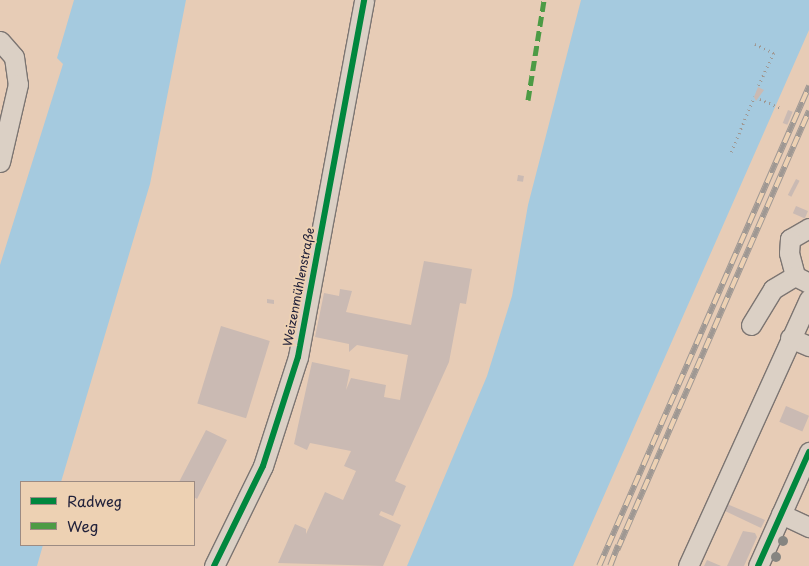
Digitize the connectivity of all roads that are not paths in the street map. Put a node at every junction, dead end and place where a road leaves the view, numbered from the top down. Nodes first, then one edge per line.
1 (364, 0) edge
2 (0, 41) edge
3 (0, 162) edge
4 (809, 228) edge
5 (802, 280) edge
6 (809, 299) edge
7 (750, 325) dead end
8 (790, 338) junction
9 (809, 346) edge
10 (809, 452) edge
11 (782, 514) junction
12 (809, 527) edge
13 (214, 566) edge
14 (688, 566) edge
15 (758, 566) edge

1 - 13 street, Weizenmühlenstraße
2 - 3 street
4 - 5 street
5 - 7 street
6 - 8 street
8 - 9 street
8 - 14 street
10 - 11 street
11 - 12 street
11 - 15 street

